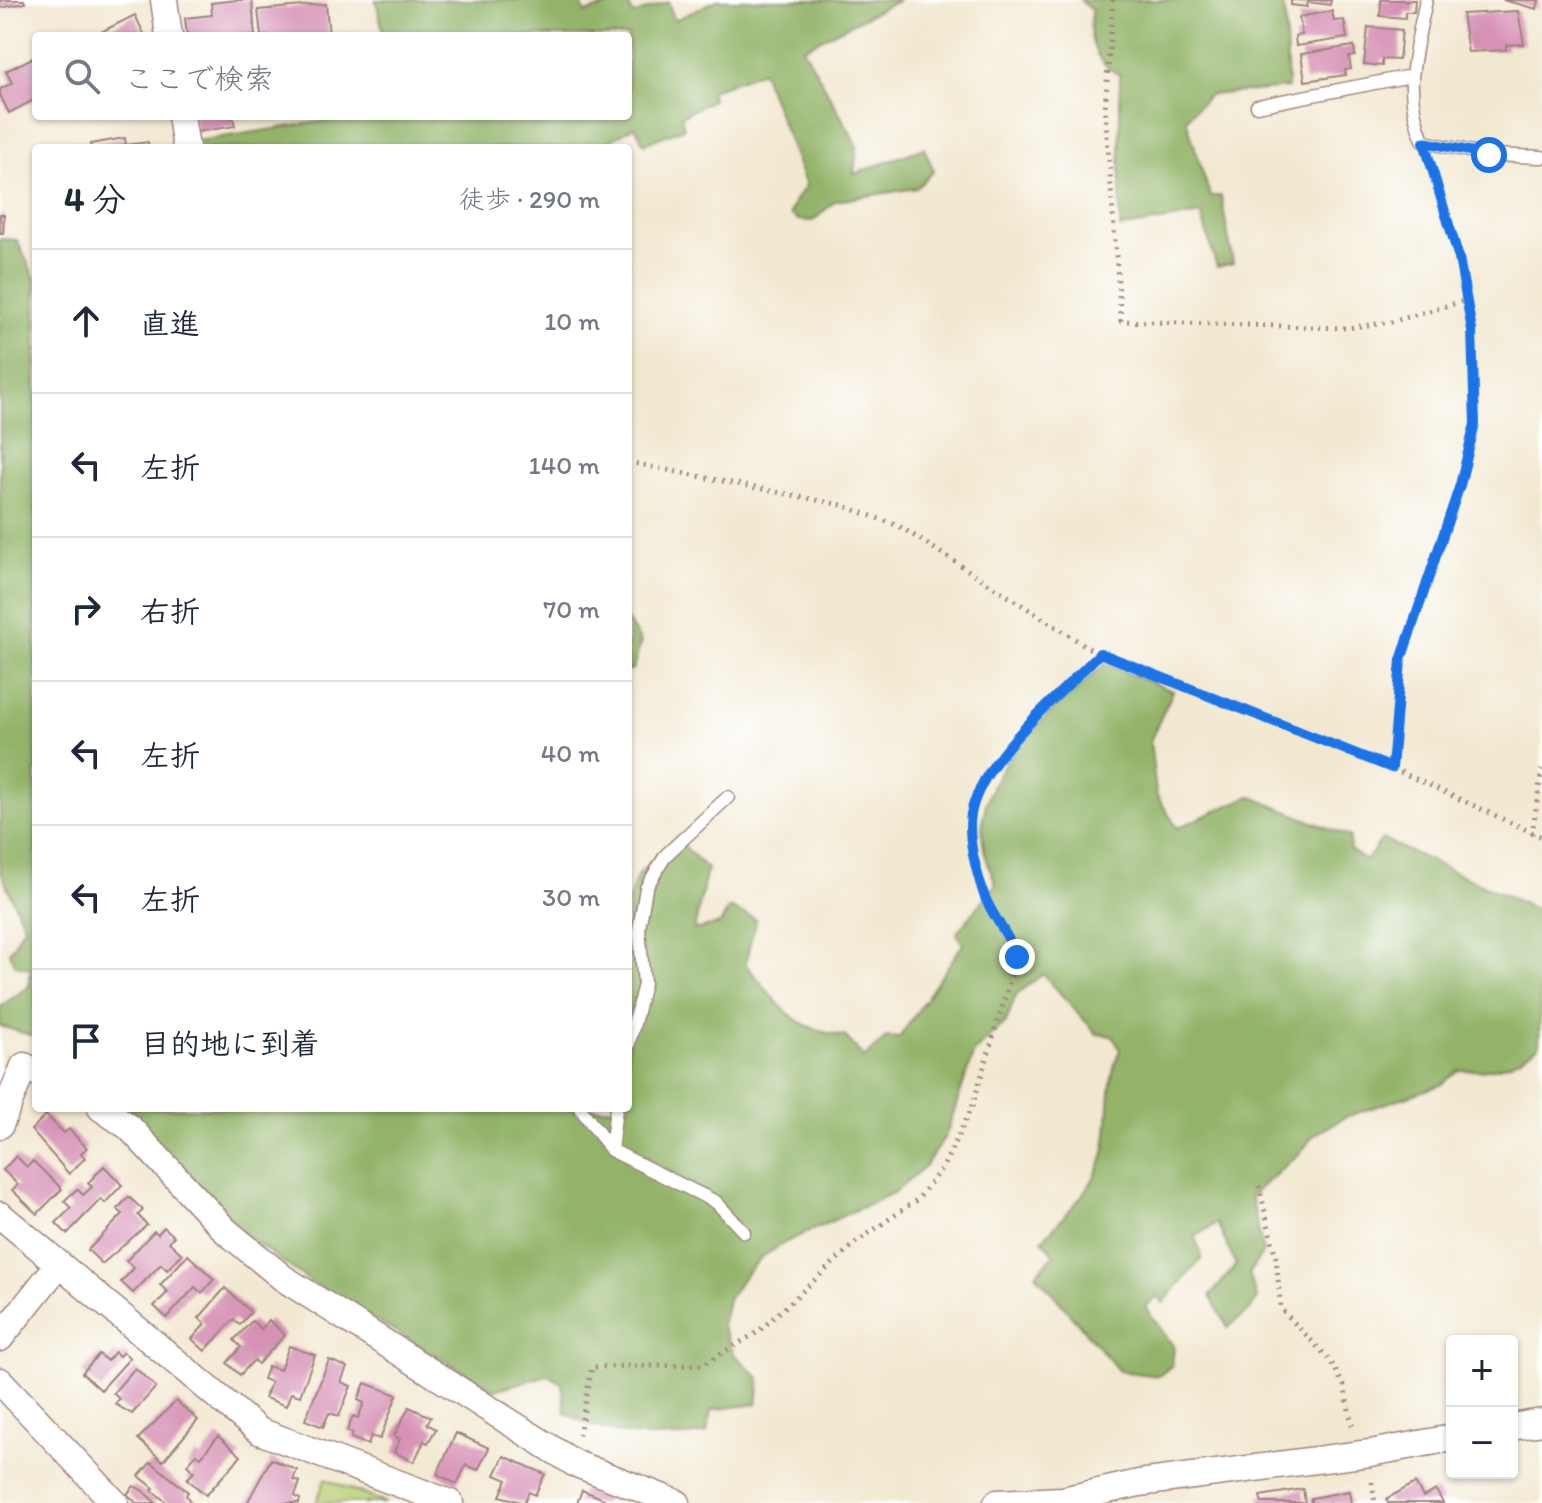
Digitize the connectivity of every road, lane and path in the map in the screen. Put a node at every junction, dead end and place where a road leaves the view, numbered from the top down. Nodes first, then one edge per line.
1 (164, 0) edge
2 (1113, 0) edge
3 (1426, 0) edge
4 (168, 32) edge
5 (1411, 76) junction
6 (1257, 106) dead end
7 (182, 120) edge
8 (1424, 142) junction
9 (185, 144) edge
10 (1542, 157) edge
11 (1467, 300) junction
12 (632, 463) edge
13 (1100, 653) junction
14 (1392, 768) junction
15 (1542, 769) edge
16 (728, 797) dead end
17 (1532, 834) junction
18 (1542, 837) edge
19 (632, 1031) edge
20 (32, 1070) edge
21 (107, 1112) edge
22 (583, 1112) edge
23 (616, 1112) edge
24 (0, 1125) edge
25 (611, 1150) junction
26 (1259, 1186) dead end
27 (0, 1215) edge
28 (744, 1232) dead end
29 (59, 1264) junction
30 (0, 1338) edge
31 (0, 1381) edge
32 (1542, 1422) edge
33 (1518, 1426) edge
34 (1446, 1439) edge
35 (1365, 1456) junction
36 (574, 1463) junction
37 (115, 1503) edge
38 (450, 1503) edge
39 (677, 1503) edge
40 (997, 1503) edge

1 - 4 street
2 - 11 path
3 - 5 lane
5 - 6 lane
5 - 8 lane
7 - 9 street
8 - 10 lane
8 - 11 path
11 - 14 path
12 - 13 path
13 - 14 path
13 - 36 path
14 - 17 path
15 - 17 path
16 - 19 lane
17 - 18 path
20 - 24 street
21 - 36 street
22 - 25 lane
23 - 25 lane
25 - 28 lane
26 - 35 path
27 - 29 street
29 - 30 street
29 - 38 street
31 - 37 street
32 - 33 street
34 - 35 street
35 - 40 street
36 - 39 street

